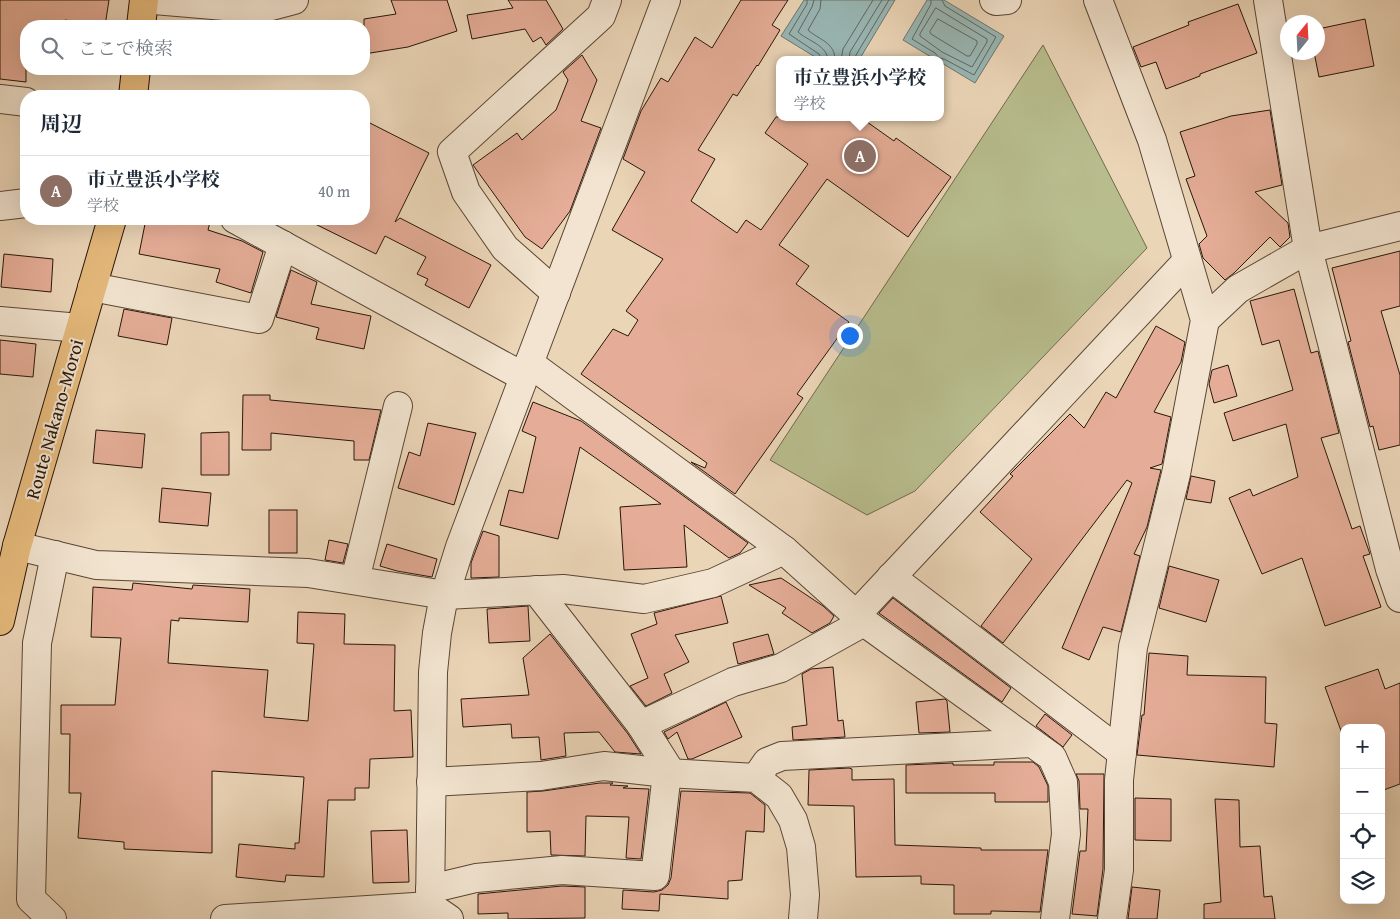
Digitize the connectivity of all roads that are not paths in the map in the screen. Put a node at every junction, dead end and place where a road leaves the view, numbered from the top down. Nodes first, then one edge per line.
1 (144, 0) edge
2 (154, 0) edge
3 (294, 0) edge
4 (607, 0) edge
5 (666, 0) edge
6 (994, 0) edge
7 (1007, 0) edge
8 (1098, 0) edge
9 (1268, 0) edge
10 (142, 20) edge
11 (135, 75) edge
12 (134, 90) edge
13 (0, 99) edge
14 (20, 101) edge
15 (20, 204) edge
16 (0, 206) edge
17 (110, 225) edge
18 (246, 225) edge
19 (1400, 226) edge
20 (283, 245) junction
21 (1308, 249) junction
22 (1187, 261) junction
23 (92, 286) junction
24 (556, 292) junction
25 (1205, 320) junction
26 (0, 321) edge
27 (80, 328) junction
28 (527, 370) junction
29 (398, 406) dead end
30 (17, 546) junction
31 (784, 550) junction
32 (55, 555) junction
33 (891, 577) junction
34 (354, 580) junction
35 (536, 590) junction
36 (445, 595) junction
37 (1400, 598) edge
38 (860, 618) junction
39 (0, 621) edge
40 (641, 725) junction
41 (1032, 743) junction
42 (1122, 753) junction
43 (670, 773) junction
44 (756, 778) junction
45 (431, 782) junction
46 (436, 905) edge
47 (52, 919) edge
48 (225, 919) edge
49 (803, 919) edge
50 (1054, 919) edge
51 (1112, 919) edge

1 - 10 main road
2 - 3 street
4 - 24 street
5 - 24 street
6 - 7 street
8 - 22 street
9 - 21 street
11 - 12 main road
13 - 14 street
15 - 16 street
17 - 23 main road, Route Nakano-Moroi
18 - 20 street
19 - 21 street
20 - 23 street
20 - 28 street
21 - 25 street
21 - 37 street
22 - 25 street
22 - 33 street
23 - 27 main road, Route Nakano-Moroi
24 - 28 street
25 - 42 street
26 - 27 street
27 - 30 main road, Route Nakano-Moroi
28 - 31 street
28 - 36 street
29 - 34 street
30 - 32 street
30 - 39 main road, Route Nakano-Moroi
31 - 35 street
31 - 38 street
32 - 34 street
32 - 47 street
33 - 38 street
33 - 42 street
34 - 36 street
35 - 36 street
35 - 40 street
36 - 45 street
38 - 40 street
38 - 41 street
40 - 43 street
41 - 44 street
41 - 50 street
42 - 51 street
43 - 44 street
43 - 45 street
43 - 46 street
44 - 49 street
45 - 46 street
46 - 48 street

